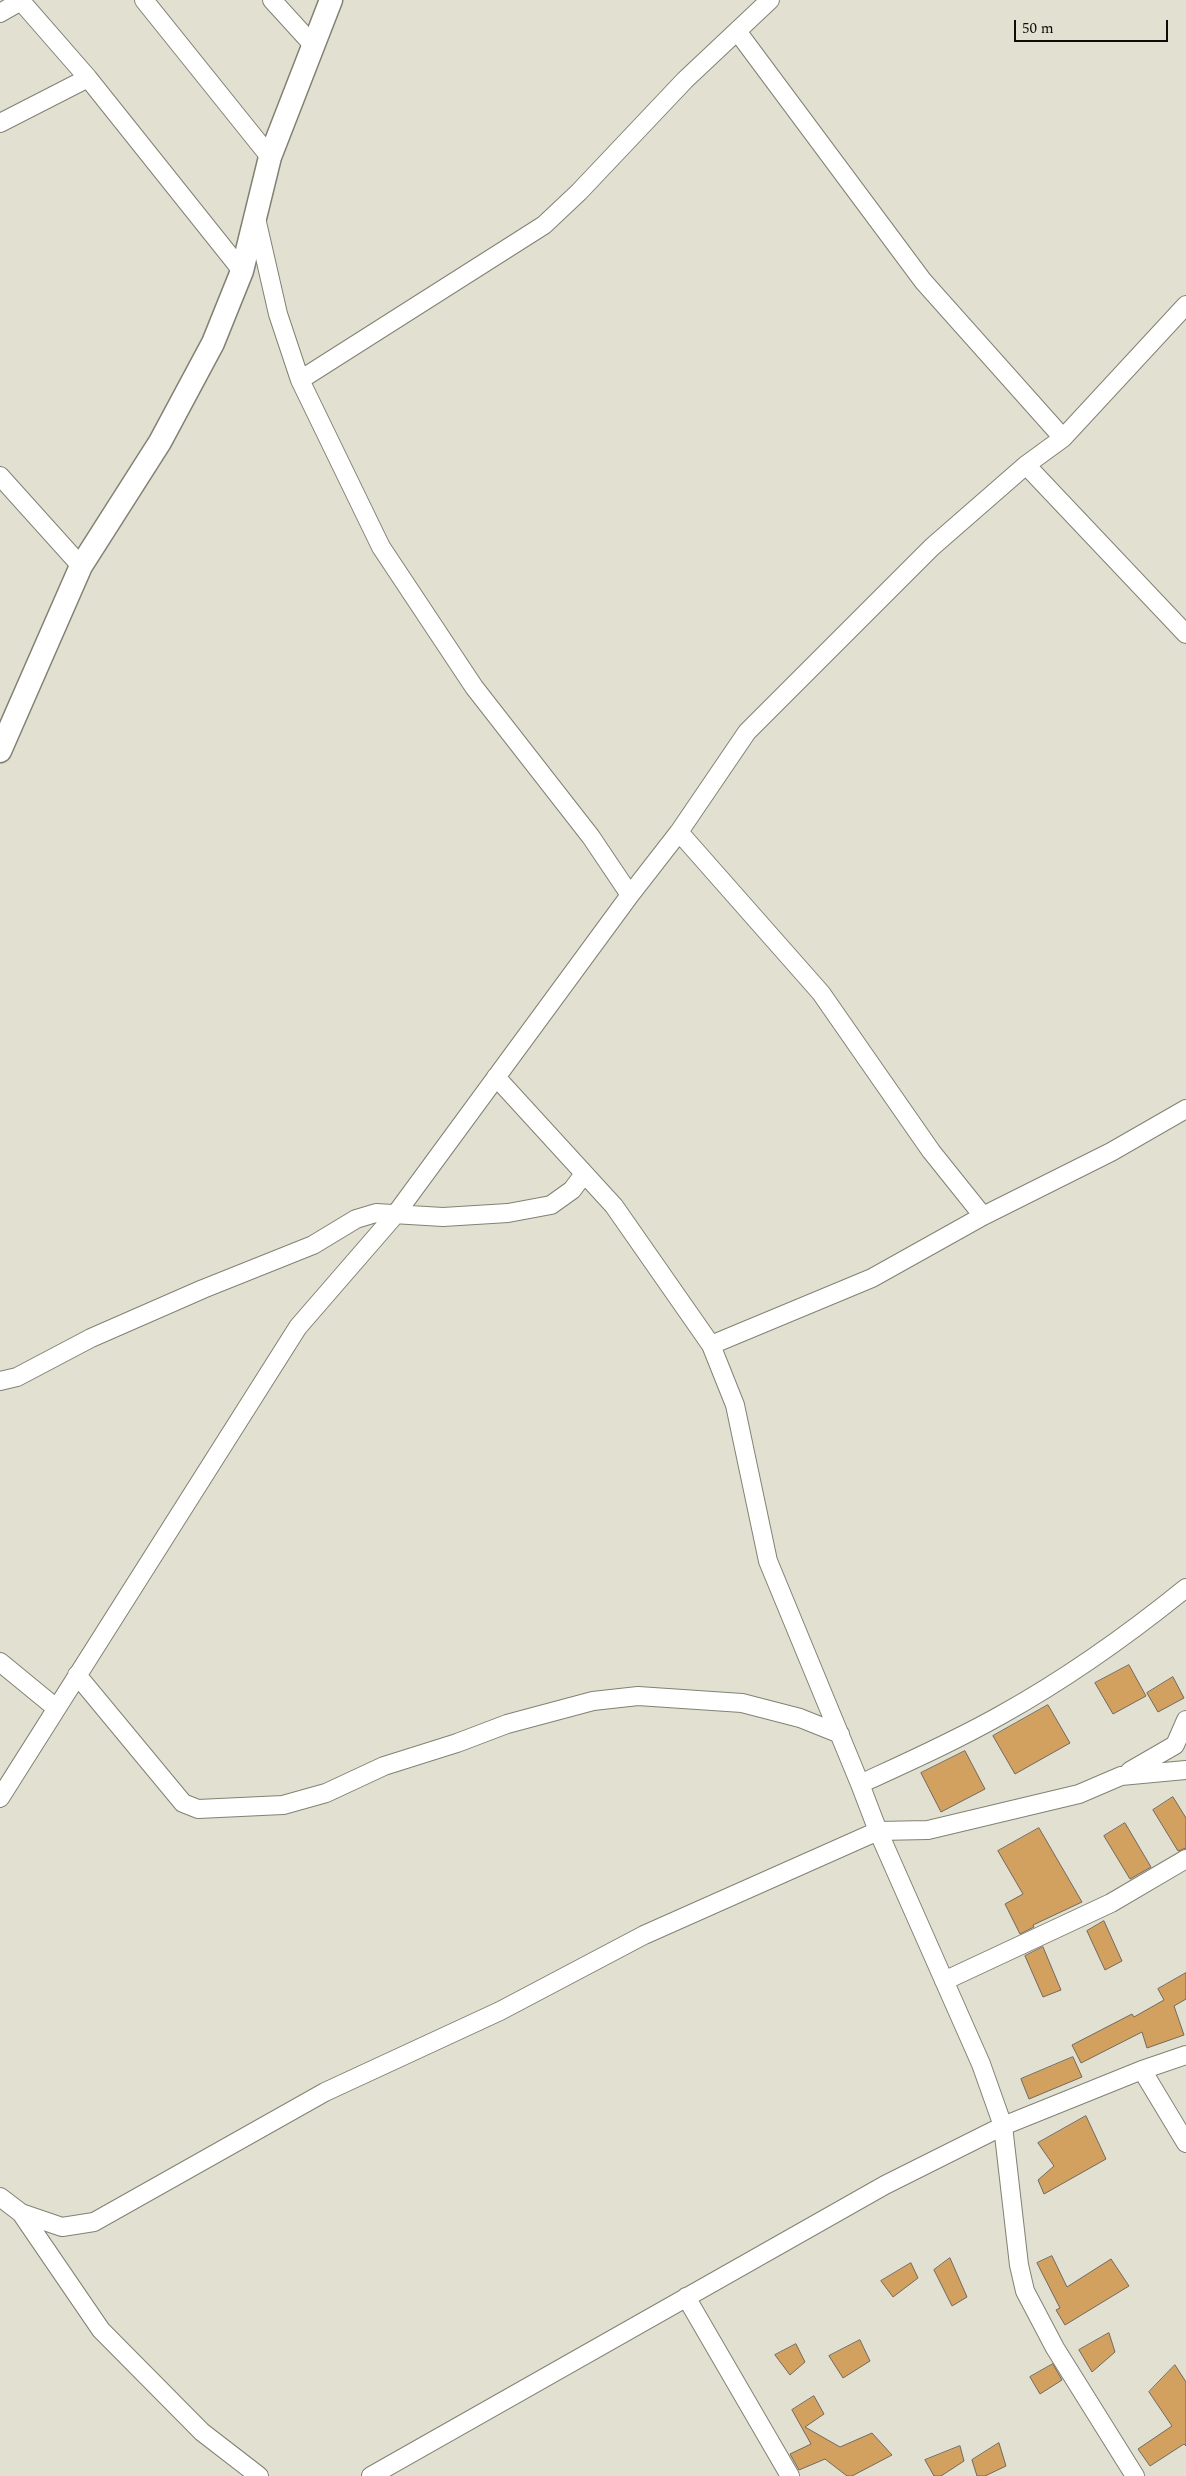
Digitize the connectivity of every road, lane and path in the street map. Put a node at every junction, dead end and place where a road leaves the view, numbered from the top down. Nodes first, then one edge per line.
1 (144, 0) edge
2 (272, 0) edge
3 (330, 0) edge
4 (770, 0) edge
5 (20, 1) edge
6 (0, 12) edge
7 (737, 31) junction
8 (313, 45) junction
9 (88, 78) junction
10 (0, 123) edge
11 (270, 157) junction
12 (256, 217) junction
13 (242, 270) junction
14 (1186, 305) edge
15 (300, 380) junction
16 (1063, 438) junction
17 (1026, 465) junction
18 (0, 476) edge
19 (81, 566) junction
20 (1186, 634) edge
21 (0, 751) edge
22 (678, 832) junction
23 (630, 895) junction
24 (496, 1077) junction
25 (1186, 1109) edge
26 (584, 1174) junction
27 (395, 1215) junction
28 (982, 1216) junction
29 (711, 1345) junction
30 (0, 1381) edge
31 (1186, 1588) edge
32 (0, 1662) edge
33 (77, 1675) junction
34 (56, 1708) junction
35 (1186, 1720) edge
36 (840, 1734) junction
37 (1186, 1770) edge
38 (1121, 1776) junction
39 (860, 1784) junction
40 (0, 1798) edge
41 (878, 1831) junction
42 (1186, 1859) edge
43 (944, 1981) junction
44 (1186, 2055) edge
45 (1142, 2070) junction
46 (1003, 2126) junction
47 (1186, 2143) edge
48 (0, 2197) edge
49 (21, 2213) junction
50 (686, 2297) junction
51 (258, 2476) edge
52 (371, 2476) edge
53 (790, 2476) edge
54 (1135, 2476) edge

1 - 11 street
2 - 8 street
3 - 8 street
4 - 7 street
5 - 6 street
5 - 9 street
7 - 15 street
7 - 16 street
8 - 11 street
9 - 10 street
9 - 13 street
11 - 12 street
12 - 13 street
12 - 15 street
13 - 19 street
14 - 16 street
15 - 23 street
16 - 17 street
17 - 20 street
17 - 22 street
18 - 19 street
19 - 21 street
22 - 23 street
22 - 28 street
23 - 24 street
24 - 26 street
24 - 27 street
25 - 28 street
26 - 27 street
26 - 29 street
27 - 30 street
27 - 33 street
28 - 29 street
29 - 36 street
31 - 39 street
32 - 34 street
33 - 34 street
33 - 36 street
34 - 40 street
35 - 38 street
36 - 39 street
37 - 38 street
38 - 41 street
39 - 41 street
41 - 43 street
41 - 49 street
42 - 43 street
43 - 46 street
44 - 45 street
45 - 46 street
45 - 47 street
46 - 50 street
46 - 54 street
48 - 49 street
49 - 51 street
50 - 52 street
50 - 53 street

